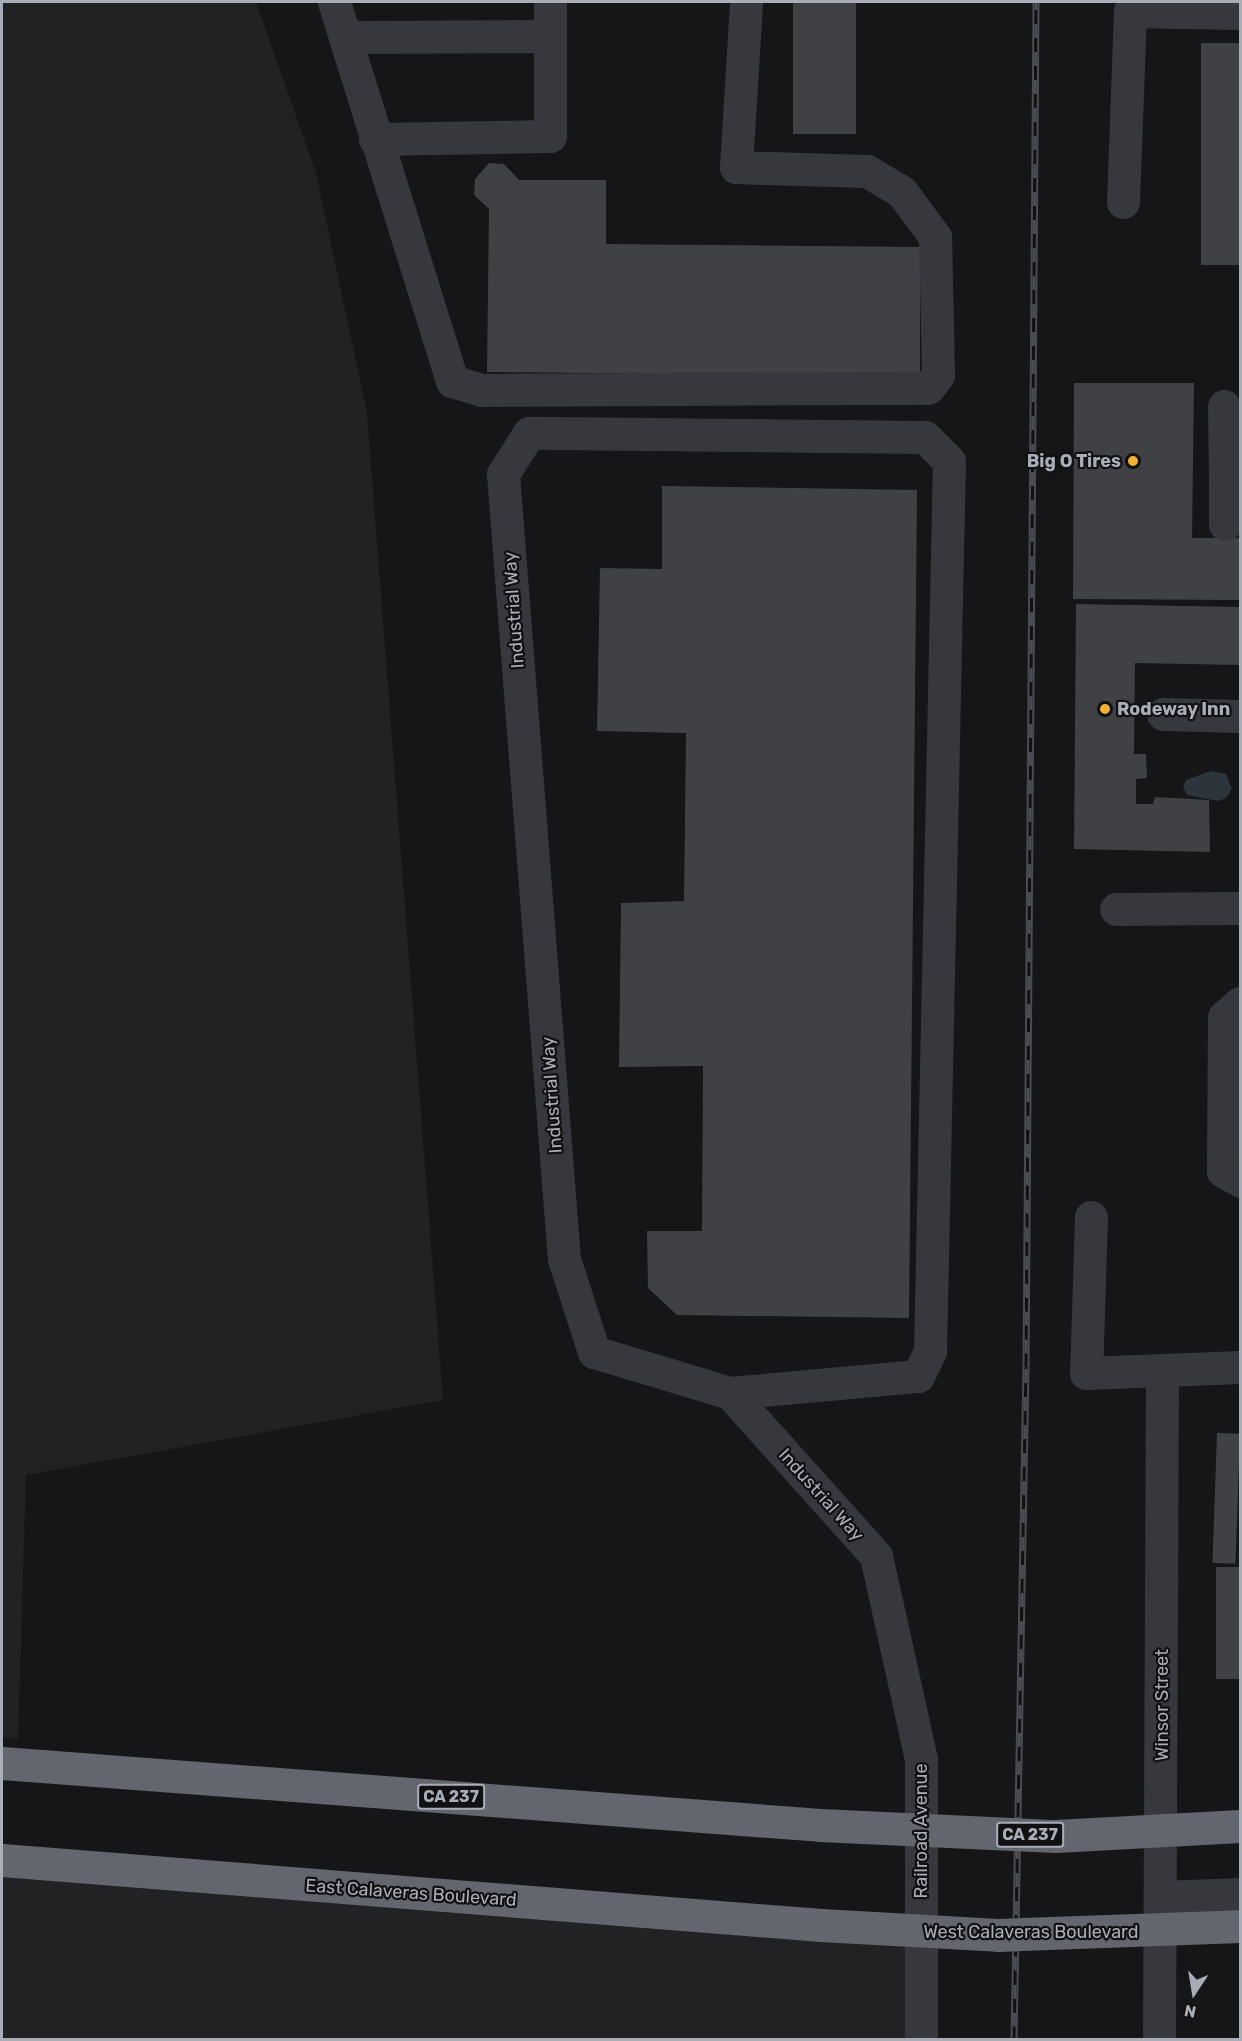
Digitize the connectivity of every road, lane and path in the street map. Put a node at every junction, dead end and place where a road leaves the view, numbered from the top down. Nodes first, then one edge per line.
1 (334, 2) edge
2 (550, 2) edge
3 (746, 2) edge
4 (1240, 13) edge
5 (550, 36) junction
6 (345, 37) junction
7 (375, 139) junction
8 (1123, 202) dead end
9 (1224, 406) dead end
10 (1233, 480) edge
11 (1225, 524) dead end
12 (1162, 714) dead end
13 (1240, 716) edge
14 (1240, 908) edge
15 (1116, 909) dead end
16 (1240, 1003) edge
17 (1240, 1181) edge
18 (1091, 1216) dead end
19 (1240, 1367) edge
20 (1162, 1370) junction
21 (730, 1394) junction
22 (876, 1556) joint
23 (2, 1763) edge
24 (1240, 1826) edge
25 (2, 1860) edge
26 (1240, 1894) edge
27 (1161, 1897) junction
28 (821, 1925) joint
29 (1240, 1926) edge
30 (921, 2040) edge
31 (1159, 2040) edge

1 - 6 street
2 - 5 street
3 - 7 street
4 - 8 street
5 - 6 street
5 - 7 street
6 - 7 street
9 - 10 street
10 - 11 street
12 - 13 street
14 - 15 street
16 - 17 street
18 - 20 street
19 - 20 street
20 - 27 street, Winsor Street
21 - 21 street, Industrial Way
21 - 22 street, Industrial Way
22 - 30 street, Railroad Avenue
23 - 24 highway, CA 237, bridge
25 - 28 highway, East Calaveras Boulevard
26 - 27 street
27 - 31 street, Winsor Street
28 - 29 highway, West Calaveras Boulevard, bridge

